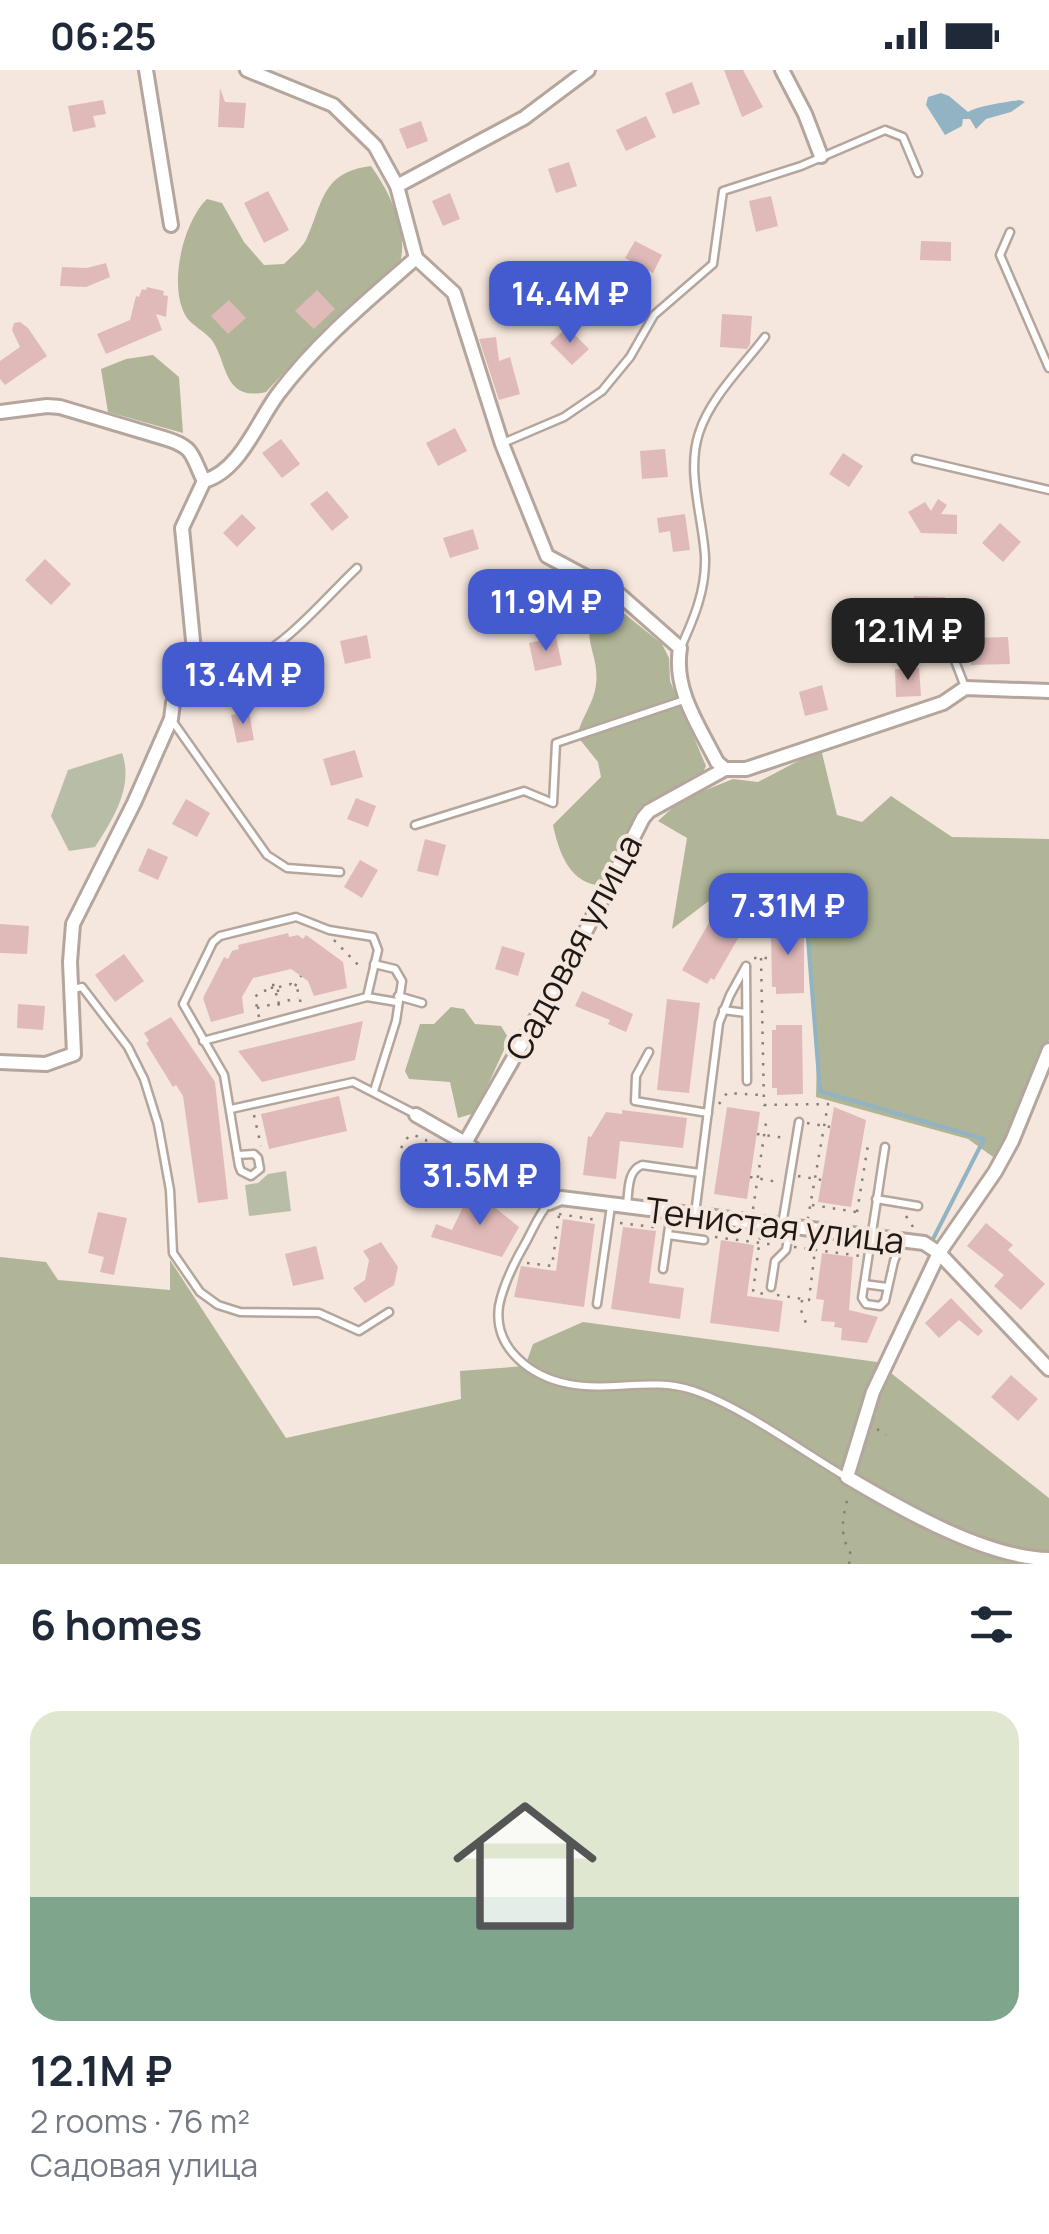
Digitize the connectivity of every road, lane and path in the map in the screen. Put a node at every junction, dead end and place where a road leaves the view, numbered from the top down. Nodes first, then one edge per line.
1 (146, 70) edge
2 (248, 70) edge
3 (588, 70) edge
4 (782, 70) edge
5 (821, 156) junction
6 (918, 174) dead end
7 (397, 186) junction
8 (171, 226) dead end
9 (1010, 232) dead end
10 (416, 258) junction
11 (765, 337) dead end
12 (1049, 368) edge
13 (0, 412) edge
14 (502, 444) junction
15 (916, 459) dead end
16 (204, 481) junction
17 (1049, 490) edge
18 (356, 568) dead end
19 (952, 616) dead end
20 (680, 648) junction
21 (191, 675) junction
22 (966, 688) junction
23 (1049, 691) edge
24 (685, 700) junction
25 (171, 719) junction
26 (725, 768) junction
27 (415, 824) dead end
28 (340, 872) dead end
29 (329, 930) junction
30 (762, 958) dead end
31 (374, 964) junction
32 (272, 974) dead end
33 (301, 976) dead end
34 (371, 980) junction
35 (274, 984) junction
36 (294, 986) junction
37 (280, 987) junction
38 (247, 988) dead end
39 (72, 989) junction
40 (273, 991) junction
41 (257, 994) junction
42 (367, 997) junction
43 (299, 998) junction
44 (398, 999) junction
45 (422, 1003) dead end
46 (278, 1004) junction
47 (257, 1008) junction
48 (723, 1010) junction
49 (746, 1012) junction
50 (304, 1015) junction
51 (262, 1026) junction
52 (204, 1041) junction
53 (1049, 1050) edge
54 (649, 1052) dead end
55 (0, 1062) edge
56 (747, 1081) dead end
57 (374, 1091) junction
58 (762, 1095) junction
59 (252, 1104) junction
60 (719, 1104) dead end
61 (231, 1109) junction
62 (708, 1112) junction
63 (416, 1115) joint
64 (767, 1116) dead end
65 (799, 1122) dead end
66 (810, 1124) dead end
67 (824, 1126) junction
68 (830, 1127) dead end
69 (757, 1134) dead end
70 (764, 1135) junction
71 (796, 1140) junction
72 (465, 1143) junction
73 (868, 1145) dead end
74 (401, 1148) dead end
75 (885, 1148) dead end
76 (429, 1153) dead end
77 (237, 1155) junction
78 (261, 1163) junction
79 (700, 1173) junction
80 (801, 1177) dead end
81 (750, 1178) dead end
82 (758, 1178) junction
83 (815, 1179) junction
84 (822, 1180) dead end
85 (789, 1183) junction
86 (876, 1199) junction
87 (555, 1200) junction
88 (896, 1202) junction
89 (811, 1204) junction
90 (611, 1205) junction
91 (918, 1206) dead end
92 (627, 1207) junction
93 (671, 1212) junction
94 (857, 1212) junction
95 (695, 1215) junction
96 (873, 1215) junction
97 (752, 1222) junction
98 (786, 1227) junction
99 (806, 1229) junction
100 (668, 1235) junction
101 (870, 1237) junction
102 (704, 1240) dead end
103 (910, 1240) junction
104 (939, 1253) junction
105 (515, 1261) junction
106 (664, 1269) dead end
107 (864, 1284) junction
108 (887, 1286) junction
109 (771, 1287) dead end
110 (802, 1299) dead end
111 (597, 1304) dead end
112 (389, 1312) dead end
113 (807, 1326) dead end
114 (1049, 1369) edge
115 (847, 1477) junction
116 (1049, 1558) edge
117 (849, 1564) edge

1 - 8 street
2 - 7 street
3 - 7 street
4 - 5 street
5 - 6 lane
5 - 14 lane
7 - 10 street
9 - 12 lane
10 - 14 street
10 - 16 street
11 - 20 lane
13 - 16 street
14 - 20 street
15 - 17 lane
16 - 21 street
18 - 21 lane
19 - 22 lane
20 - 24 street
21 - 25 street
22 - 23 street, Садовая улица
22 - 26 street, Садовая улица
24 - 26 street
24 - 27 lane
25 - 28 lane
25 - 39 street
26 - 72 street, Садовая улица
29 - 31 lane
29 - 34 path
29 - 52 lane
30 - 58 path
31 - 34 lane
31 - 44 lane
32 - 35 path
33 - 36 path
34 - 42 lane
35 - 37 path
35 - 40 path
36 - 37 path
36 - 43 path
37 - 40 path
38 - 41 path
39 - 55 street
39 - 112 lane
40 - 41 path
40 - 46 path
41 - 47 path
42 - 44 lane
42 - 50 lane
43 - 46 path
43 - 50 path
44 - 45 lane
44 - 57 lane
46 - 47 path
47 - 51 path
48 - 49 lane
48 - 49 lane
48 - 62 lane
49 - 56 lane
50 - 51 lane
51 - 52 lane
52 - 61 lane
53 - 104 street
54 - 62 lane
57 - 59 lane
57 - 63 lane
58 - 60 path
58 - 67 path
59 - 61 lane
59 - 78 path
61 - 77 lane
62 - 79 lane
63 - 72 street
64 - 70 path
65 - 71 lane
66 - 67 path
67 - 68 path
67 - 83 path
69 - 70 path
70 - 71 path
70 - 82 path
71 - 85 lane
72 - 87 street
73 - 94 path
74 - 76 path
75 - 86 lane
77 - 78 lane
77 - 78 lane
79 - 92 lane
79 - 95 lane
80 - 83 path
81 - 82 path
82 - 85 path
82 - 97 path
83 - 84 path
83 - 89 path
85 - 98 lane
86 - 88 lane
86 - 96 lane
87 - 90 street, Тенистая улица
87 - 105 lane
87 - 105 path
88 - 91 lane
88 - 103 path
89 - 94 path
89 - 99 path
90 - 92 street, Тенистая улица
90 - 111 lane
92 - 93 street, Тенистая улица
93 - 95 street, Тенистая улица
93 - 100 lane
94 - 96 path
95 - 97 street, Тенистая улица
96 - 101 lane
97 - 98 street, Тенистая улица
98 - 99 street, Тенистая улица
98 - 109 lane
99 - 101 street, Тенистая улица
100 - 102 lane
100 - 106 lane
101 - 103 street, Тенистая улица
101 - 107 lane
103 - 104 street, Тенистая улица
103 - 108 lane
104 - 114 street, Тенистая улица
104 - 115 street
105 - 115 lane
107 - 108 lane
107 - 108 lane
110 - 113 path
115 - 116 street
115 - 117 path

